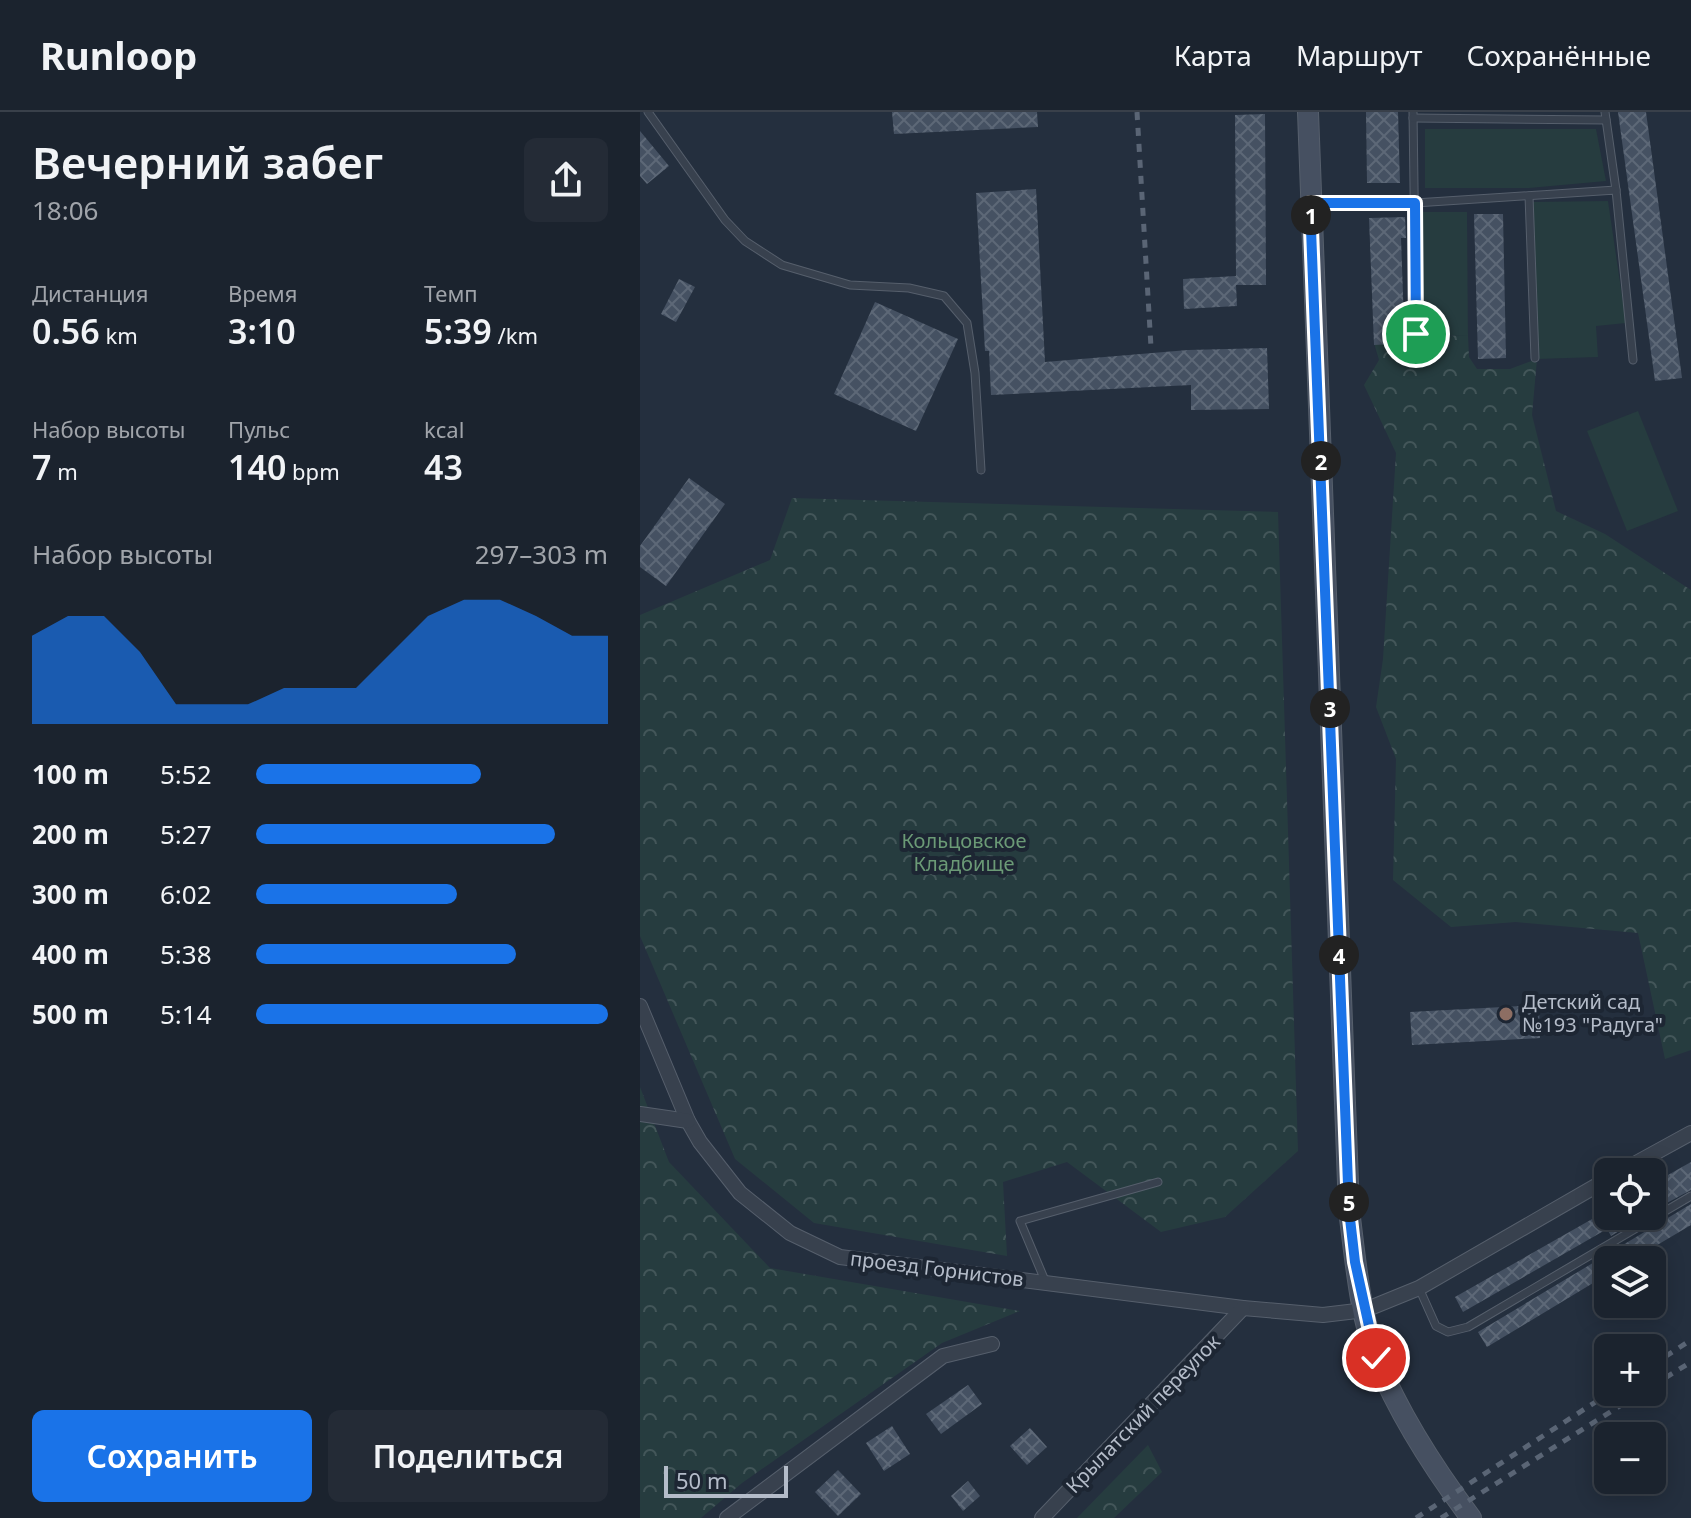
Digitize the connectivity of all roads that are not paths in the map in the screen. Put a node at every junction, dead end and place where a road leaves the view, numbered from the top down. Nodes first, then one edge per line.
1 (648, 112) edge
2 (1308, 112) edge
3 (1413, 115) edge
4 (1606, 116) edge
5 (1616, 190) junction
6 (1529, 196) junction
7 (1310, 203) junction
8 (1415, 203) junction
9 (1416, 334) dead end
10 (1535, 358) dead end
11 (1633, 360) dead end
12 (981, 470) dead end
13 (640, 1006) edge
14 (640, 1114) edge
15 (688, 1121) junction
16 (1691, 1133) edge
17 (1645, 1158) edge
18 (1158, 1182) dead end
19 (1594, 1187) edge
20 (1691, 1196) edge
21 (1046, 1283) junction
22 (1419, 1288) junction
23 (1243, 1308) junction
24 (1365, 1310) junction
25 (992, 1344) dead end
26 (727, 1518) edge
27 (1042, 1518) edge
28 (1471, 1518) edge

1 - 12 lane
2 - 7 main road
3 - 4 lane
3 - 8 lane
4 - 5 lane
5 - 6 lane
5 - 11 lane
6 - 8 lane
6 - 10 lane
7 - 8 lane
7 - 24 main road
8 - 9 lane
13 - 15 street, проезд Горнистов
14 - 15 street
15 - 21 street, проезд Горнистов
16 - 17 street
18 - 21 lane
19 - 22 street
20 - 22 lane
21 - 23 street, проезд Горнистов
22 - 24 street, проезд Горнистов
23 - 24 street, проезд Горнистов
23 - 27 street, Крылатский переулок
24 - 28 main road
25 - 26 street

